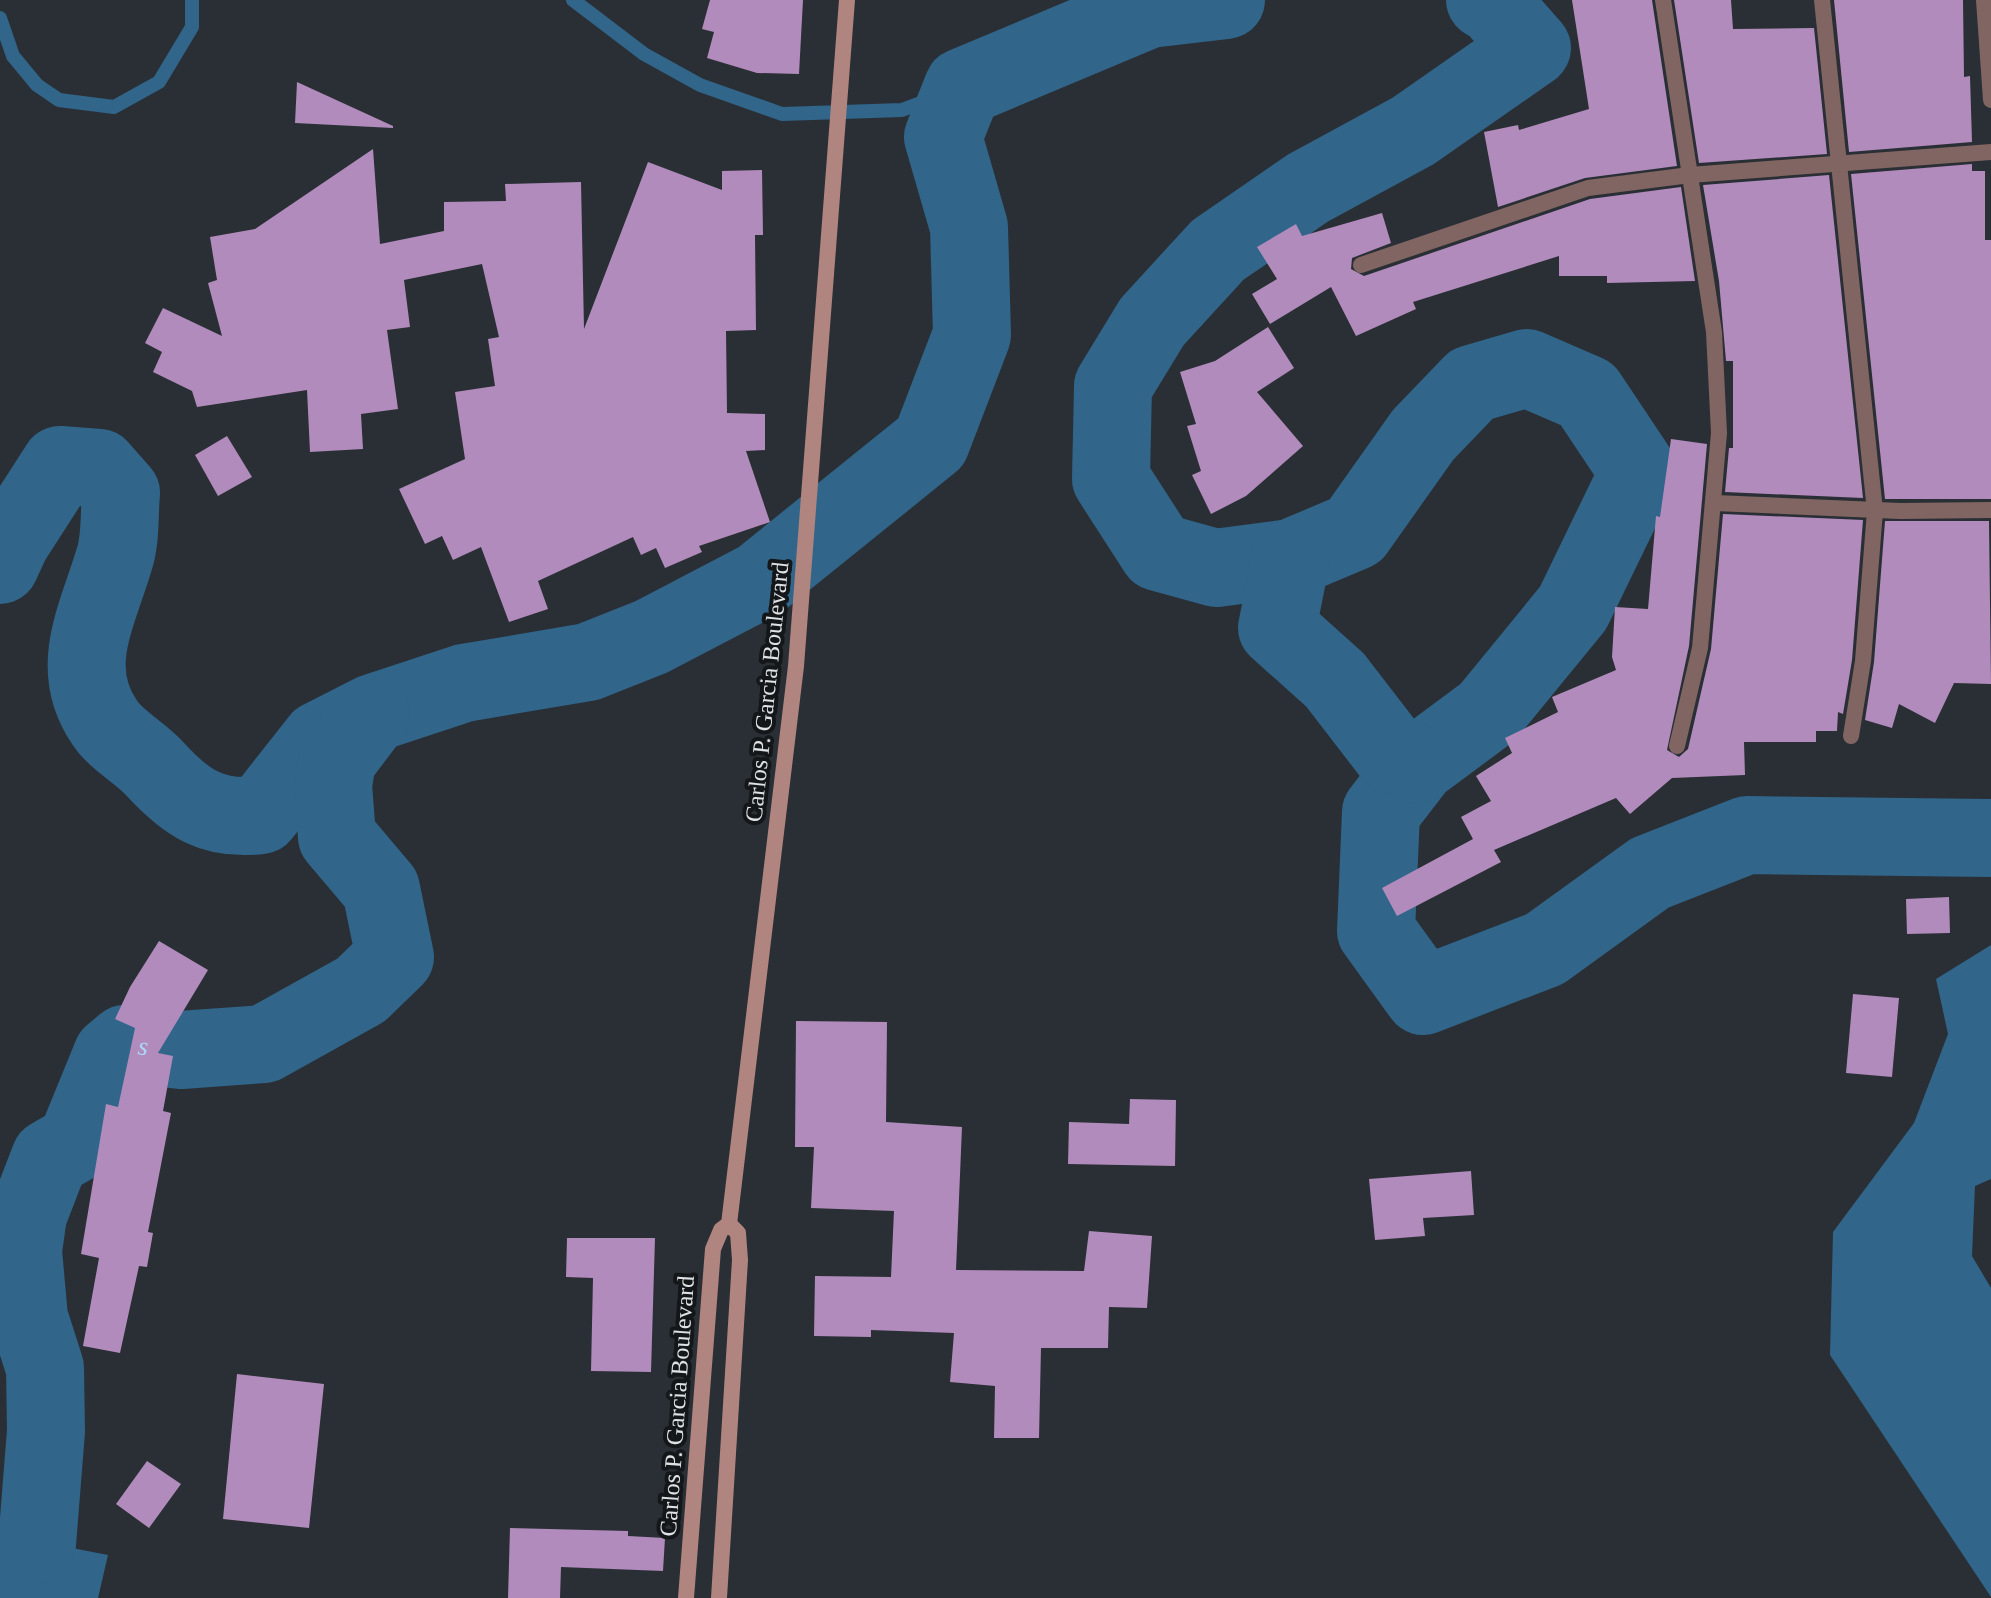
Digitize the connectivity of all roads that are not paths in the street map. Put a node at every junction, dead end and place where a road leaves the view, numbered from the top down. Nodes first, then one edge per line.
1 (847, 0) edge
2 (1663, 0) edge
3 (1822, 0) edge
4 (1984, 0) edge
5 (1991, 100) edge
6 (1991, 152) edge
7 (1841, 163) junction
8 (1690, 175) junction
9 (1361, 265) dead end
10 (1715, 503) junction
11 (1991, 510) edge
12 (1875, 511) junction
13 (1851, 736) dead end
14 (1677, 746) dead end
15 (729, 1224) junction
16 (704, 1350) junction
17 (734, 1352) junction
18 (686, 1598) edge
19 (719, 1598) edge

1 - 15 main road, Carlos P. Garcia Boulevard
2 - 8 street
3 - 7 street
4 - 5 street
6 - 7 street
7 - 8 street
7 - 12 street
8 - 9 street
8 - 10 street
10 - 12 street
10 - 14 street
11 - 12 street
12 - 13 street
15 - 16 main road, Carlos P. Garcia Boulevard
15 - 17 main road, Carlos P. Garcia Boulevard
16 - 17 main road
16 - 18 main road, Carlos P. Garcia Boulevard
17 - 19 main road, Carlos P. Garcia Boulevard

